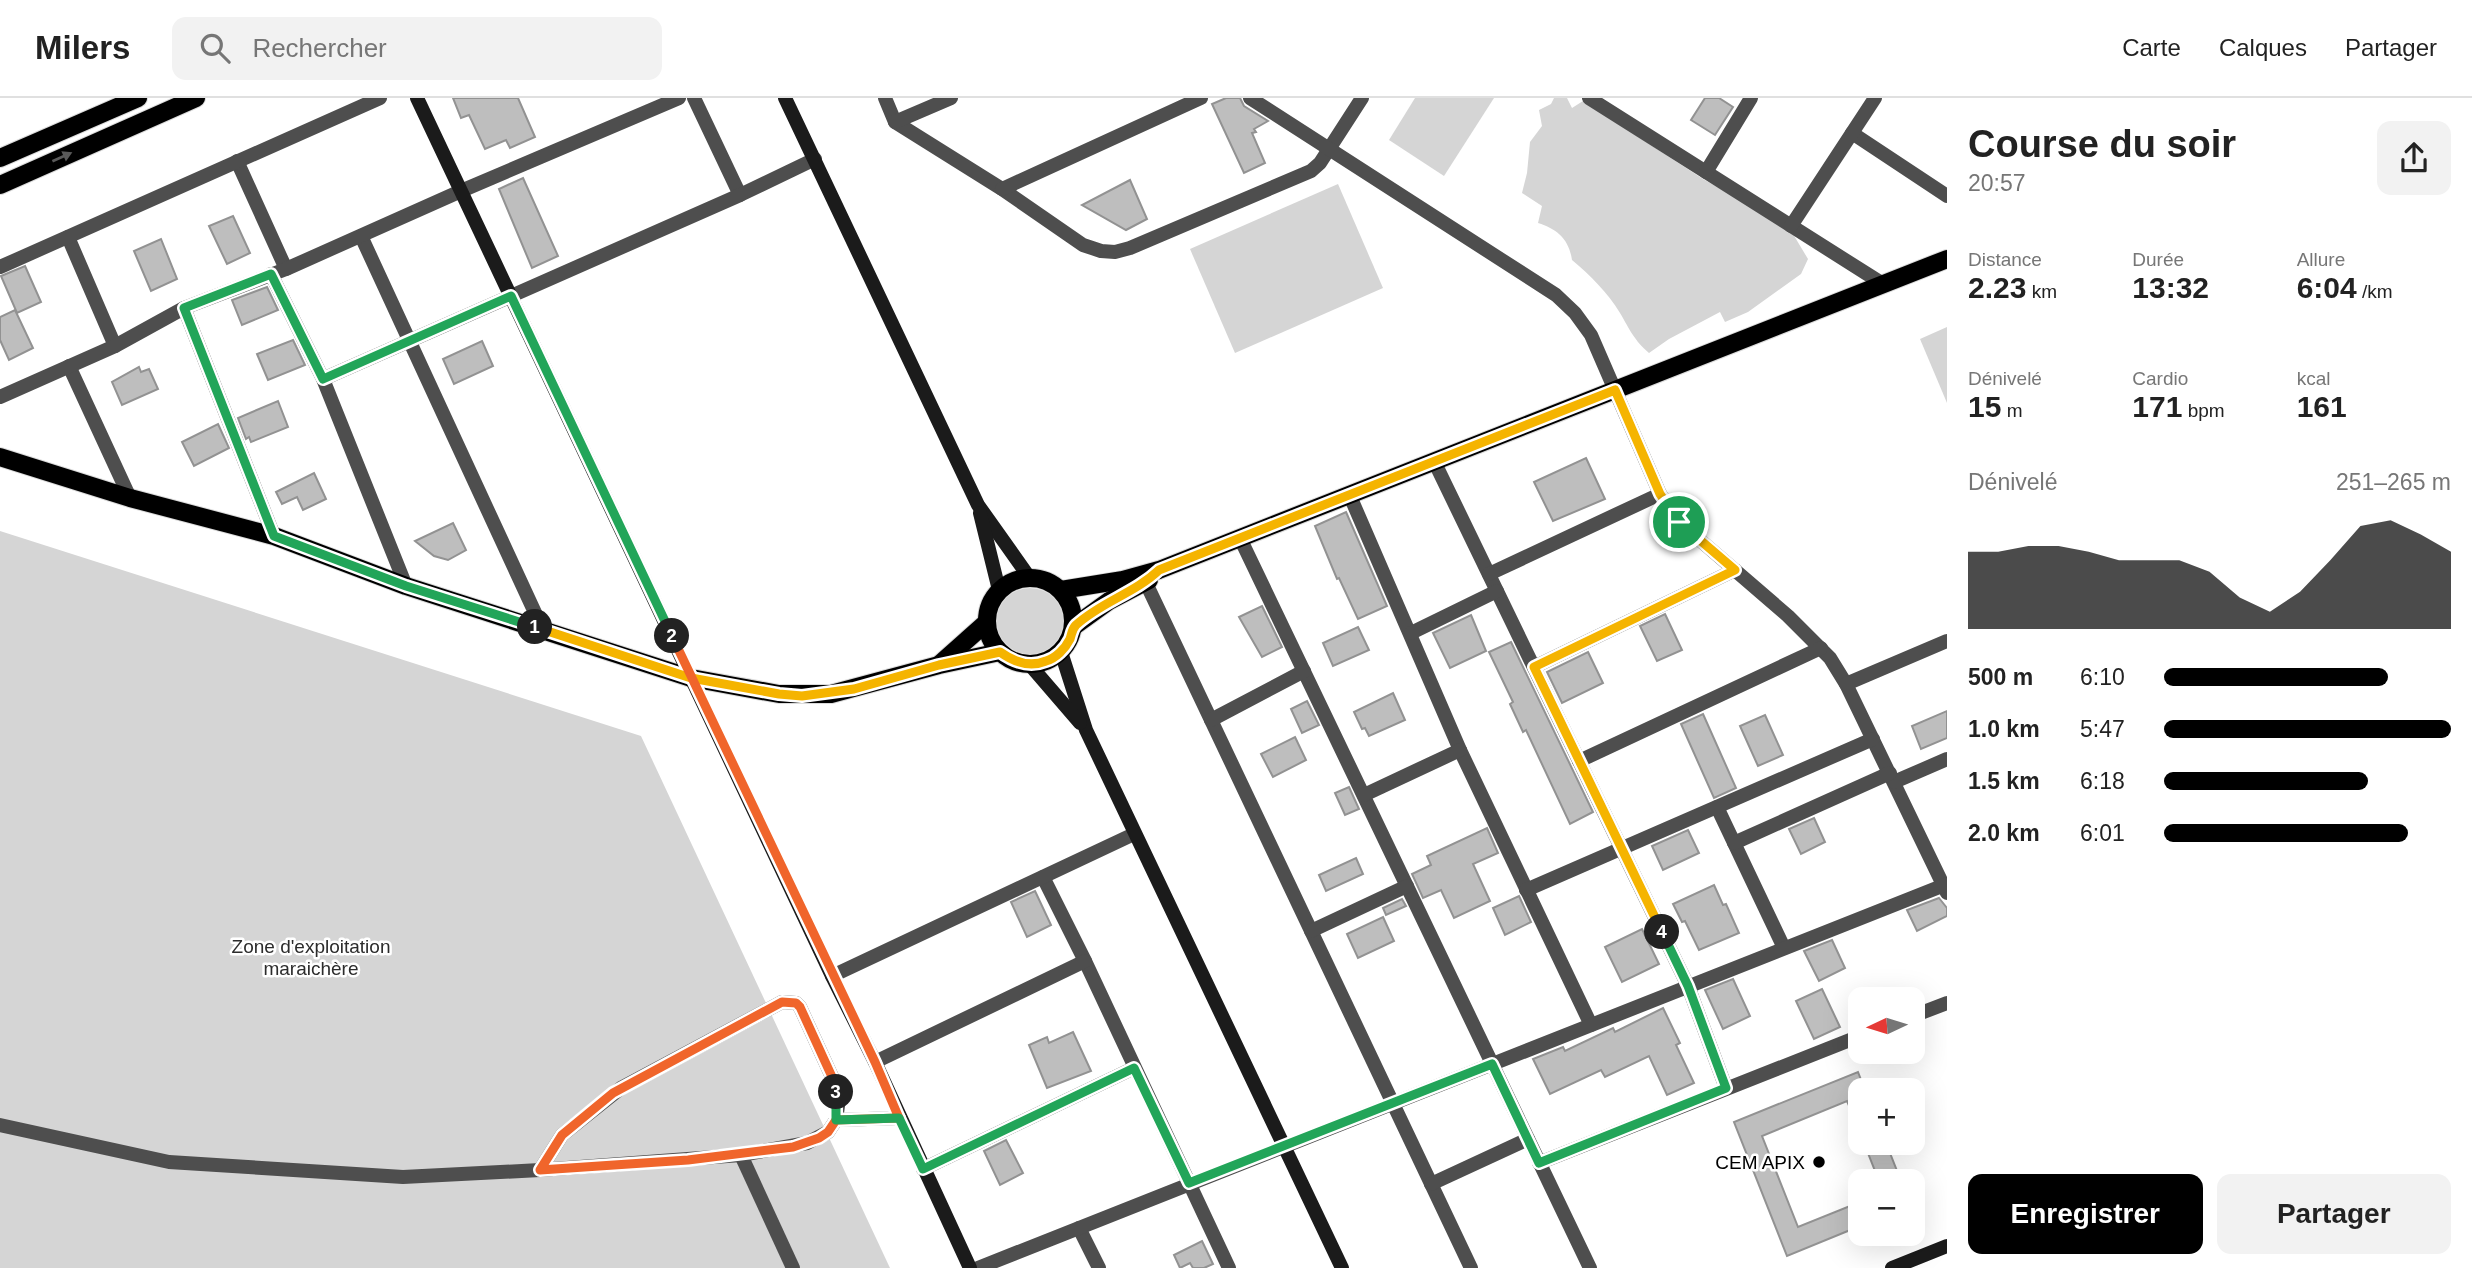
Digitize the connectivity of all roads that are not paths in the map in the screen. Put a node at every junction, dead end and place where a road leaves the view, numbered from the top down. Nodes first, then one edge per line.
1 (138, 98) edge
2 (196, 98) edge
3 (380, 98) edge
4 (417, 98) edge
5 (679, 98) edge
6 (694, 98) edge
7 (785, 98) edge
8 (885, 98) edge
9 (951, 98) edge
10 (1201, 98) edge
11 (1251, 98) edge
12 (1362, 98) edge
13 (1589, 98) edge
14 (1751, 98) edge
15 (1875, 98) edge
16 (895, 122) junction
17 (1852, 133) junction
18 (1329, 149) junction
19 (0, 158) edge
20 (814, 159) junction
21 (237, 161) junction
22 (1706, 172) junction
23 (0, 185) edge
24 (1002, 189) junction
25 (461, 191) junction
26 (740, 195) junction
27 (1947, 196) edge
28 (1791, 226) junction
29 (361, 236) junction
30 (68, 237) junction
31 (1947, 259) edge
32 (0, 267) edge
33 (286, 269) junction
34 (271, 274) junction
35 (1883, 284) junction
36 (511, 296) junction
37 (184, 308) junction
38 (410, 341) junction
39 (115, 346) junction
40 (69, 366) junction
41 (323, 379) junction
42 (1615, 390) junction
43 (0, 397) edge
44 (0, 457) edge
45 (1434, 461) junction
46 (1660, 494) junction
47 (1350, 496) junction
48 (130, 498) junction
49 (978, 505) junction
50 (274, 536) junction
51 (1241, 538) junction
52 (1735, 570) junction
53 (1489, 573) junction
54 (1029, 577) junction
55 (1152, 577) junction
56 (406, 586) junction
57 (999, 590) junction
58 (1060, 590) junction
59 (1497, 591) junction
60 (987, 622) junction
61 (1073, 627) junction
62 (543, 630) junction
63 (1411, 633) junction
64 (1947, 641) edge
65 (1821, 648) junction
66 (1000, 652) junction
67 (1061, 652) junction
68 (939, 665) junction
69 (1031, 665) junction
70 (1534, 667) junction
71 (1304, 671) junction
72 (691, 678) junction
73 (1846, 684) junction
74 (1211, 720) junction
75 (1086, 730) junction
76 (1873, 739) junction
77 (1460, 750) junction
78 (1947, 759) edge
79 (1579, 761) junction
80 (1892, 777) junction
81 (1364, 796) junction
82 (1717, 807) junction
83 (1134, 834) junction
84 (1734, 843) junction
85 (1622, 848) junction
86 (1043, 877) junction
87 (1407, 886) junction
88 (1946, 887) edge
89 (1526, 890) junction
90 (1311, 931) junction
91 (1784, 948) junction
92 (1085, 961) junction
93 (832, 976) junction
94 (1688, 986) junction
95 (1947, 1003) edge
96 (1925, 1011) edge
97 (1591, 1025) junction
98 (1848, 1041) edge
99 (875, 1062) junction
100 (1492, 1064) junction
101 (1134, 1068) junction
102 (1726, 1088) junction
103 (1393, 1103) junction
104 (899, 1118) junction
105 (836, 1120) junction
106 (0, 1125) edge
107 (1528, 1139) junction
108 (1284, 1146) junction
109 (741, 1155) junction
110 (1539, 1163) junction
111 (923, 1169) junction
112 (540, 1170) junction
113 (1189, 1183) junction
114 (1431, 1184) junction
115 (1079, 1228) junction
116 (1945, 1252) edge
117 (793, 1268) edge
118 (970, 1268) edge
119 (978, 1268) edge
120 (1099, 1268) edge
121 (1229, 1268) edge
122 (1342, 1268) edge
123 (1471, 1268) edge
124 (1590, 1268) edge
125 (1892, 1268) edge

1 - 19 main road
23 -> 2 main road
3 - 21 street
4 - 25 street
5 - 25 street
6 - 26 street
7 - 20 street
8 - 16 street
9 - 16 street
10 - 24 street
11 - 18 street
12 - 18 street
13 - 22 street
14 - 22 street
15 - 17 street
16 - 24 street
17 - 27 street
17 - 28 street
18 - 24 street
18 - 42 street
20 - 26 street
20 - 49 street
21 - 30 street
21 - 33 street
22 - 28 street
25 - 29 street
25 - 36 street
26 - 36 street
28 - 35 street
29 - 33 street
29 - 38 street
30 - 32 street
30 - 39 street
31 - 35 main road
33 - 34 street
34 - 37 street
34 - 41 street
35 - 42 main road
36 - 38 street
36 - 72 street
37 - 39 street
37 - 50 street
38 - 41 street
38 - 62 street
39 - 40 street
40 - 43 street
40 - 48 street
41 - 56 street
42 - 45 main road
42 - 46 street
44 - 48 main road
45 - 47 main road
45 - 53 street
46 - 52 street
46 - 53 street
47 - 51 main road
47 - 63 street
48 - 50 main road
49 - 54 street
49 - 57 street
50 - 56 main road
51 - 55 main road
51 - 71 street
52 - 65 street
52 - 70 street
53 - 59 street
54 - 57 main road
54 - 58 main road
55 - 58 main road
55 - 61 main road
55 - 74 street
56 - 62 main road
57 - 60 main road
58 - 61 main road
59 - 63 street
59 - 70 street
60 - 66 main road
60 - 68 main road
61 - 67 main road
62 - 72 main road
63 - 77 street
64 - 73 street
65 - 73 street
65 - 79 street
66 - 68 main road
66 - 69 main road
67 - 69 main road
67 - 75 street
68 - 72 main road
69 - 75 street
70 - 79 street
71 - 74 street
71 - 81 street
72 - 93 street
73 - 76 street
74 - 90 street
75 - 83 street
76 - 80 street
76 - 82 street
77 - 81 street
77 - 89 street
78 - 80 street
79 - 85 street
80 - 84 street
80 - 88 street
81 - 87 street
82 - 84 street
82 - 85 street
83 - 86 street
83 - 108 street
84 - 91 street
85 - 89 street
85 - 94 street
86 - 92 street
86 - 93 street
87 - 90 street
87 - 100 street
88 - 91 street
89 - 97 street
90 - 103 street
91 - 94 street
92 - 99 street
92 - 101 street
93 - 99 street
94 - 97 street
94 - 102 street
95 - 96 street
97 - 100 street
98 - 102 street
99 - 104 street
100 - 103 street
100 - 107 street
101 - 111 street
101 - 113 street
102 - 110 street
103 - 108 street
103 - 114 street
104 - 105 street
104 - 111 street
105 - 109 street
105 - 112 street
106 - 112 street
107 - 110 street
107 - 114 street
108 - 113 street
108 - 122 street
109 - 112 street
109 - 117 street
110 - 124 street
111 - 118 street
113 - 115 street
113 - 121 street
114 - 123 street
115 - 119 street
115 - 120 street
116 - 125 street

